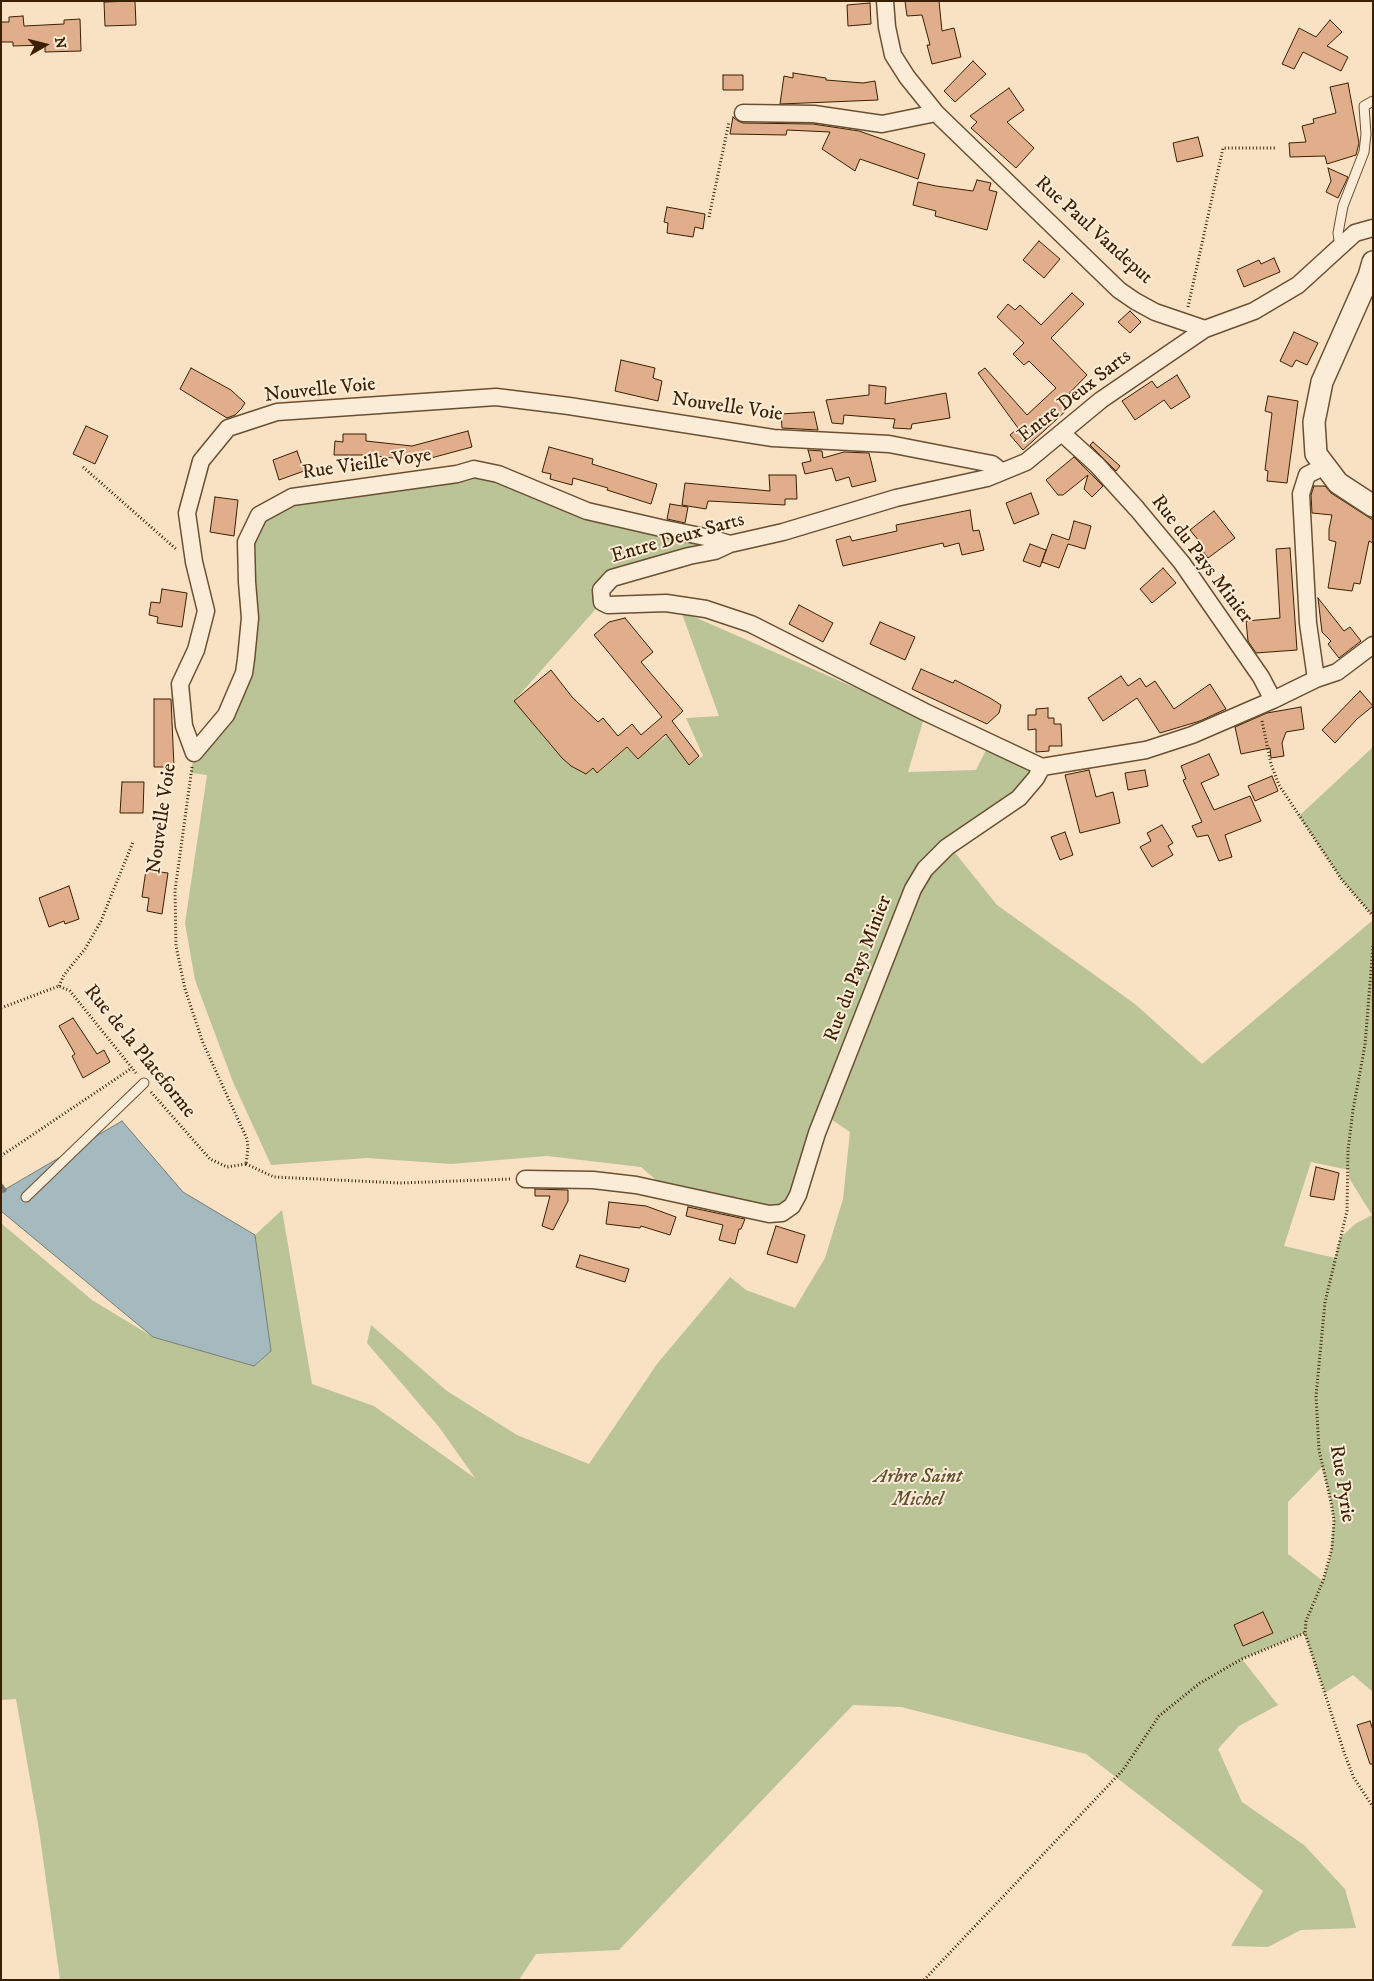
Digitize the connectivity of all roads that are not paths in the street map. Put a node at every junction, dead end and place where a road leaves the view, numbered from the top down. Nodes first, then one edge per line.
1 (885, 1) edge
2 (1373, 101) edge
3 (743, 113) road end
4 (936, 113) junction
5 (1373, 228) edge
6 (1340, 247) junction
7 (1373, 262) edge
8 (1205, 329) junction
9 (1062, 434) junction
10 (1325, 466) junction
11 (1001, 471) junction
12 (1373, 506) edge
13 (730, 544) junction
14 (1373, 645) edge
15 (1316, 679) junction
16 (1266, 703) junction
17 (194, 753) joint
18 (1042, 767) junction
19 (144, 1083) road end
20 (525, 1179) road end
21 (26, 1198) dead end

1 - 4 street, Rue Paul Vandeput
2 - 6 lane
3 - 4 street
4 - 8 street, Rue Paul Vandeput
5 - 6 street
6 - 8 street
7 - 10 street
8 - 9 street, Entre Deux Sarts
9 - 11 street, Entre Deux Sarts
9 - 16 street, Rue du Pays Minier
10 - 12 street
10 - 15 street
11 - 13 street, Entre Deux Sarts
11 - 17 street, Nouvelle Voie
13 - 17 street, Rue Vieille Voye
13 - 18 street, Entre Deux Sarts
14 - 15 street
15 - 16 street
16 - 18 street
18 - 20 street, Rue du Pays Minier
19 - 21 lane

